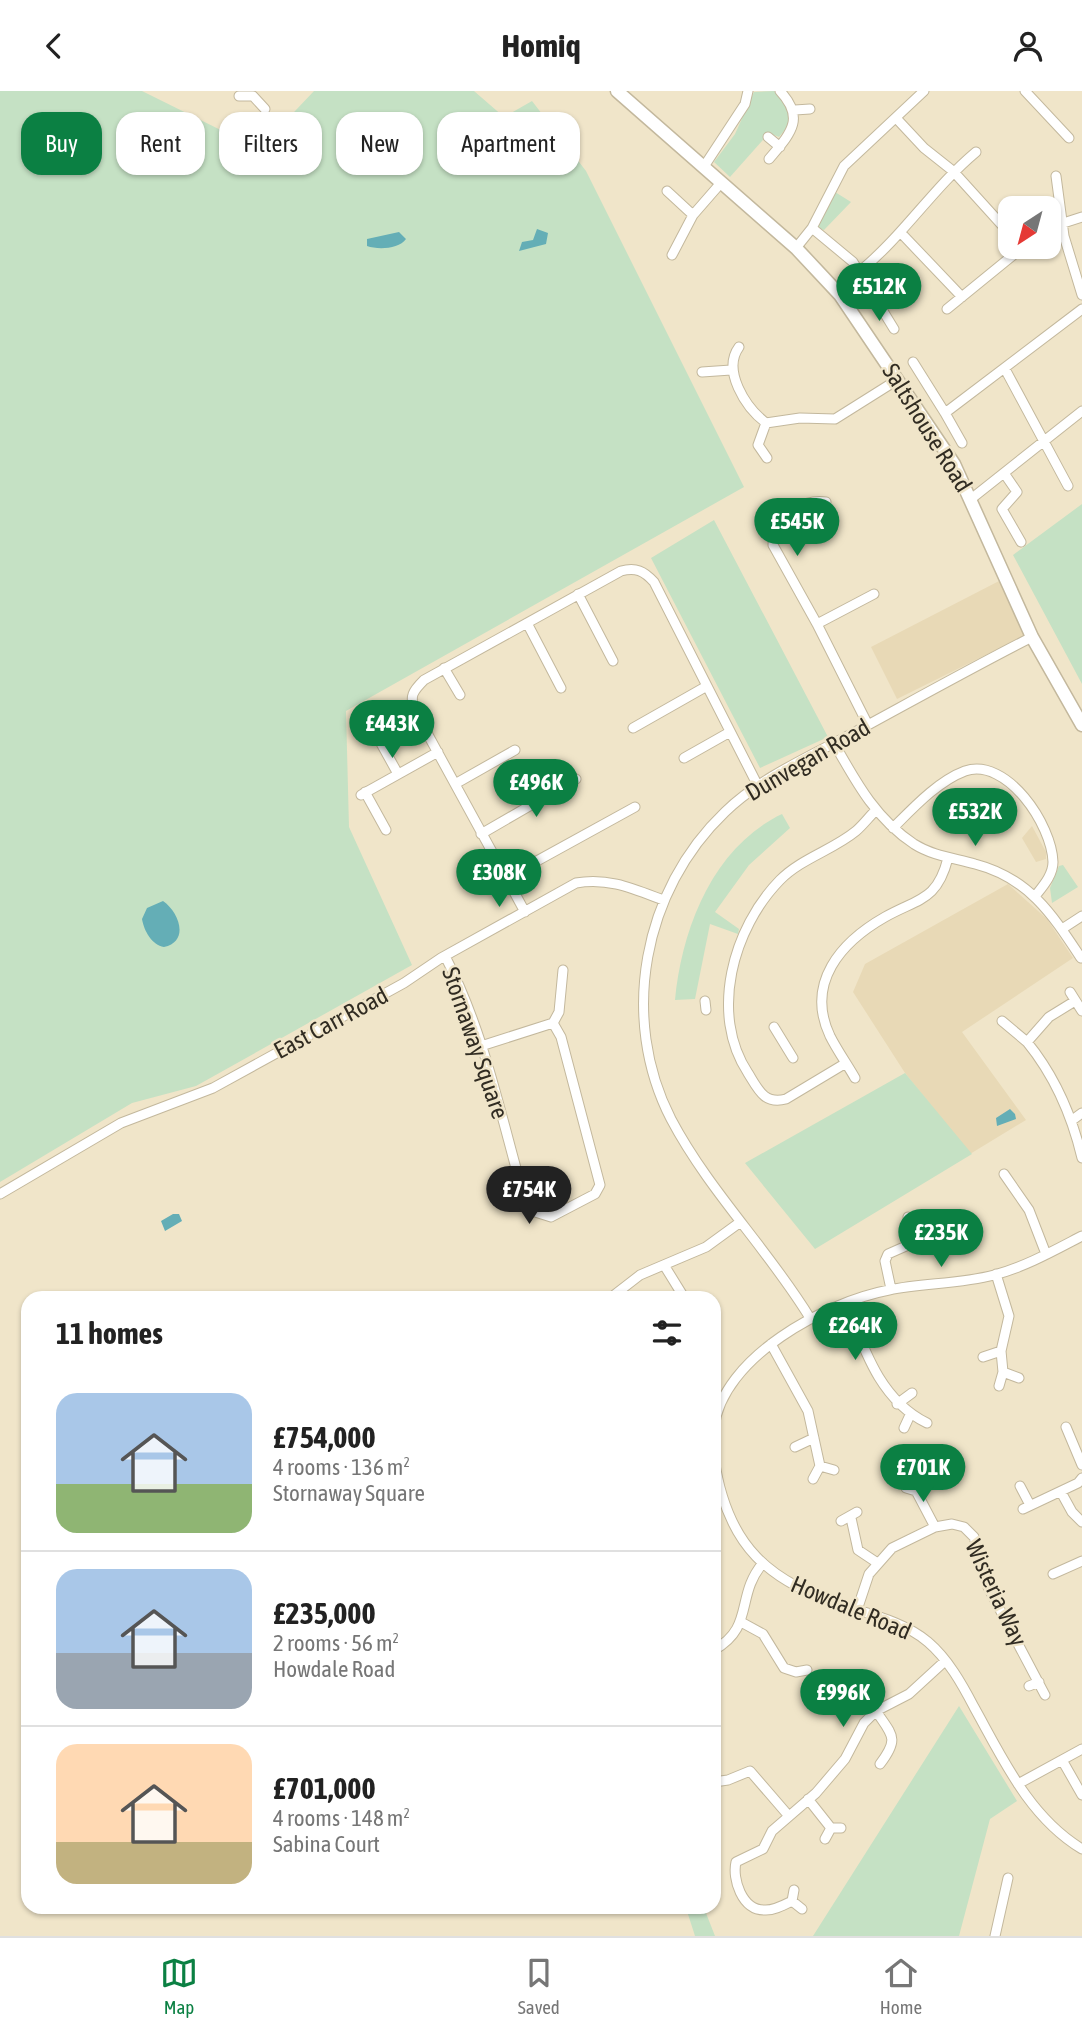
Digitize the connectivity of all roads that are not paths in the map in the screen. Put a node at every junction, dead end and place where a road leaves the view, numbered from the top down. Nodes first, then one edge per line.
1 (617, 91) edge
2 (748, 91) edge
3 (780, 91) edge
4 (924, 91) edge
5 (1025, 91) edge
6 (255, 94) edge
7 (235, 96) dead end
8 (265, 109) dead end
9 (810, 109) dead end
10 (794, 110) junction
11 (897, 118) junction
12 (768, 137) dead end
13 (1069, 138) dead end
14 (780, 147) junction
15 (976, 152) dead end
16 (769, 159) dead end
17 (703, 168) junction
18 (953, 171) junction
19 (1056, 176) dead end
20 (720, 184) junction
21 (668, 196) dead end
22 (1058, 196) edge
23 (693, 215) junction
24 (1082, 217) edge
25 (998, 221) edge
26 (1061, 222) joint
27 (812, 228) junction
28 (901, 233) junction
29 (796, 248) junction
30 (671, 249) dead end
31 (1008, 259) edge
32 (860, 271) junction
33 (1082, 295) edge
34 (962, 297) junction
35 (947, 309) dead end
36 (1082, 309) edge
37 (894, 329) dead end
38 (738, 347) dead end
39 (913, 362) dead end
40 (1005, 369) junction
41 (731, 370) junction
42 (702, 372) dead end
43 (897, 380) junction
44 (1082, 411) edge
45 (945, 413) junction
46 (766, 423) junction
47 (1044, 441) junction
48 (962, 443) dead end
49 (767, 458) dead end
50 (1004, 473) junction
51 (1068, 486) dead end
52 (971, 499) junction
53 (826, 502) dead end
54 (1021, 542) dead end
55 (579, 594) junction
56 (874, 594) dead end
57 (527, 623) junction
58 (817, 624) junction
59 (1032, 637) junction
60 (613, 661) dead end
61 (444, 668) junction
62 (707, 686) junction
63 (561, 688) dead end
64 (460, 695) dead end
65 (367, 718) dead end
66 (868, 725) junction
67 (1082, 725) edge
68 (632, 728) dead end
69 (730, 732) junction
70 (834, 743) junction
71 (514, 750) dead end
72 (438, 753) junction
73 (684, 758) dead end
74 (398, 774) junction
75 (576, 779) dead end
76 (455, 784) junction
77 (758, 786) junction
78 (635, 807) dead end
79 (875, 811) junction
80 (893, 828) junction
81 (386, 830) dead end
82 (481, 834) junction
83 (948, 859) junction
84 (506, 878) junction
85 (1036, 895) junction
86 (663, 900) junction
87 (525, 912) junction
88 (1082, 916) edge
89 (1062, 929) junction
90 (1080, 950) edge
91 (445, 956) junction
92 (560, 974) dead end
93 (1082, 1011) edge
94 (1002, 1021) dead end
95 (552, 1023) junction
96 (774, 1027) dead end
97 (1027, 1042) junction
98 (481, 1047) junction
99 (793, 1058) dead end
100 (846, 1063) junction
101 (855, 1078) dead end
102 (1082, 1114) edge
103 (1071, 1121) junction
104 (1082, 1158) edge
105 (1004, 1174) dead end
106 (0, 1194) edge
107 (908, 1217) dead end
108 (739, 1223) junction
109 (1082, 1235) edge
110 (1046, 1254) junction
111 (664, 1265) junction
112 (996, 1275) junction
113 (891, 1289) junction
114 (619, 1291) edge
115 (680, 1291) edge
116 (846, 1303) junction
117 (810, 1318) junction
118 (771, 1344) junction
119 (1001, 1351) junction
120 (983, 1357) dead end
121 (1003, 1372) junction
122 (1019, 1378) dead end
123 (999, 1386) dead end
124 (912, 1392) dead end
125 (897, 1404) junction
126 (721, 1410) edge
127 (911, 1415) junction
128 (927, 1423) dead end
129 (1066, 1427) dead end
130 (904, 1428) dead end
131 (814, 1438) junction
132 (795, 1447) dead end
133 (1082, 1465) edge
134 (820, 1466) junction
135 (834, 1470) dead end
136 (1082, 1478) edge
137 (813, 1479) dead end
138 (925, 1480) dead end
139 (1024, 1490) dead end
140 (1061, 1492) junction
141 (721, 1506) edge
142 (841, 1521) dead end
143 (1082, 1522) edge
144 (936, 1527) junction
145 (1082, 1561) edge
146 (763, 1563) junction
147 (876, 1563) junction
148 (1053, 1574) dead end
149 (857, 1610) junction
150 (741, 1622) junction
151 (721, 1646) edge
152 (945, 1661) junction
153 (807, 1670) dead end
154 (1039, 1682) junction
155 (1029, 1686) dead end
156 (1045, 1695) dead end
157 (876, 1711) junction
158 (1082, 1749) edge
159 (1062, 1760) junction
160 (880, 1763) dead end
161 (721, 1781) edge
162 (1018, 1784) junction
163 (1082, 1795) edge
164 (808, 1799) junction
165 (788, 1815) junction
166 (825, 1839) dead end
167 (1082, 1849) edge
168 (1010, 1884) dead end
169 (794, 1890) dead end
170 (792, 1901) junction
171 (802, 1909) dead end
172 (995, 1936) edge

1 - 17 main road, Saltshouse Road
2 - 17 street
3 - 10 street
4 - 11 street
5 - 13 street
6 - 7 street
6 - 8 street
9 - 10 street
10 - 14 street
11 - 18 street
11 - 27 street
12 - 14 street
14 - 16 street
15 - 18 street
17 - 20 main road, Saltshouse Road
18 - 25 street
18 - 28 street
19 - 22 street
20 - 23 street
20 - 29 main road, Saltshouse Road
21 - 23 street
23 - 30 street
24 - 26 street
26 - 33 street
27 - 29 street
27 - 32 street
28 - 32 street
28 - 34 street
29 - 43 main road, Saltshouse Road
31 - 34 street
32 - 37 street
34 - 35 street
36 - 40 street
38 - 41 street
39 - 45 street
40 - 45 street
40 - 47 street
41 - 42 street
41 - 46 street
43 - 46 street
43 - 52 main road, Saltshouse Road
44 - 47 street
45 - 48 street
46 - 49 street
47 - 50 street
47 - 51 street
50 - 52 street
50 - 54 street
52 - 59 main road, Saltshouse Road
53 - 58 street
55 - 57 street
55 - 60 street
55 - 62 street
56 - 58 street
57 - 61 street
57 - 63 street
58 - 66 street
59 - 66 street, Dunvegan Road
59 - 67 main road, Saltshouse Road
61 - 64 street
61 - 72 street
62 - 68 street
62 - 69 street
65 - 74 street
66 - 70 street, Dunvegan Road
69 - 73 street
69 - 77 street
70 - 77 street, Dunvegan Road
70 - 79 street
71 - 76 street
72 - 74 street
72 - 76 street
74 - 81 street
75 - 82 street
76 - 82 street
77 - 86 street, Dunvegan Road
78 - 84 street
79 - 80 street
79 - 100 street
80 - 83 street
80 - 85 street
82 - 84 street
83 - 85 street
83 - 100 street
84 - 87 street
85 - 89 street
86 - 87 street, East Carr Road
86 - 108 street, Dunvegan Road
87 - 91 street, East Carr Road
88 - 89 street
89 - 90 street
91 - 98 street, Stornaway Square
91 - 106 street, East Carr Road
92 - 95 street
93 - 97 street
94 - 97 street
95 - 98 street
95 - 98 street, Stornaway Square
96 - 99 street
97 - 103 street
100 - 101 street
102 - 103 street
103 - 104 street
105 - 110 street
107 - 113 street
108 - 111 street
108 - 117 street, Dunvegan Road
109 - 110 street
110 - 112 street
111 - 114 street
111 - 115 street
112 - 113 street
112 - 119 street
113 - 116 street
116 - 117 street
116 - 125 street
117 - 118 street
118 - 126 street
118 - 131 street
119 - 120 street
119 - 121 street
121 - 122 street
121 - 123 street
124 - 125 street
125 - 127 street
127 - 128 street
127 - 130 street
129 - 133 street
131 - 132 street
131 - 134 street
134 - 135 street
134 - 137 street
136 - 140 street
138 - 144 street
139 - 140 street
140 - 143 street
141 - 146 street, Howdale Road
142 - 147 street
144 - 147 street, Wisteria Way
144 - 154 street, Wisteria Way
145 - 148 street
146 - 149 street, Howdale Road
146 - 150 street
147 - 149 street, Wisteria Way
149 - 152 street, Howdale Road
150 - 151 street
150 - 153 street
152 - 157 street
152 - 162 street, Howdale Road
154 - 155 street
154 - 156 street, Wisteria Way
157 - 160 street
157 - 164 street
158 - 159 street
159 - 162 street
159 - 163 street
161 - 165 street
162 - 167 street, Howdale Road
164 - 165 street
164 - 166 street
165 - 170 street
168 - 172 street
169 - 170 street
170 - 171 street

